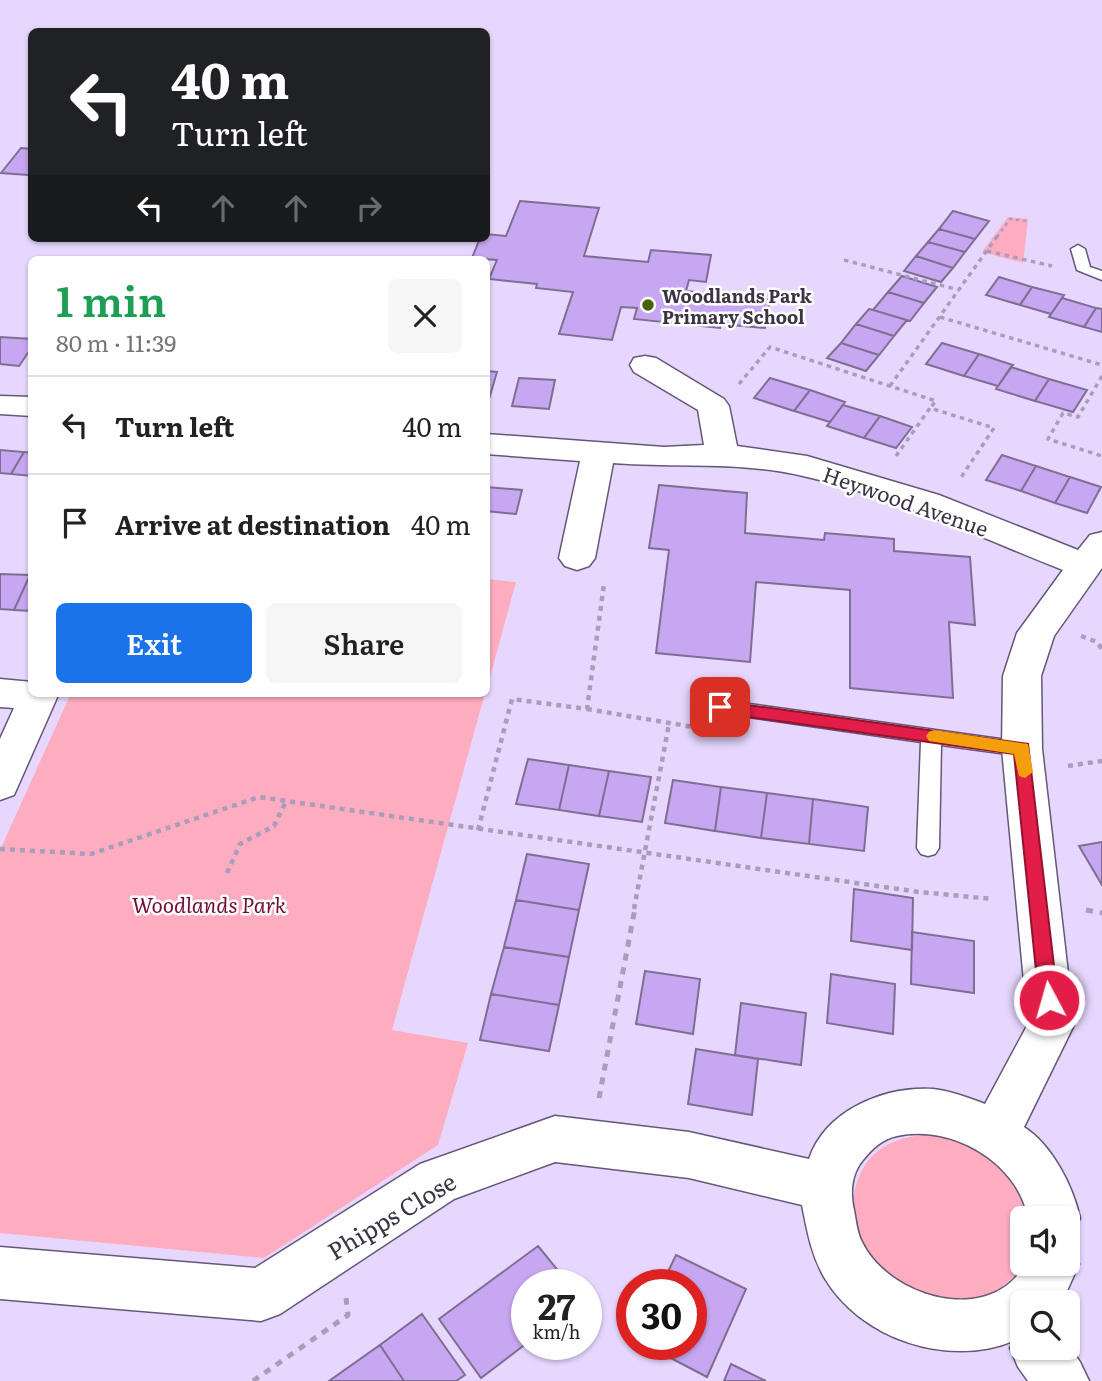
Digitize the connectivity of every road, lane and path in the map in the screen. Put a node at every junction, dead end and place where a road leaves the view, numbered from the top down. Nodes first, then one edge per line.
1 (1028, 221) dead end
2 (1078, 249) dead end
3 (987, 251) junction
4 (844, 260) dead end
5 (1084, 270) junction
6 (1102, 276) edge
7 (959, 290) junction
8 (940, 317) junction
9 (645, 365) dead end
10 (1102, 365) edge
11 (1102, 376) edge
12 (890, 386) junction
13 (0, 404) edge
14 (28, 407) edge
15 (930, 408) junction
16 (715, 414) junction
17 (490, 444) edge
18 (598, 454) junction
19 (722, 454) junction
20 (1102, 457) edge
21 (874, 487) junction
22 (941, 509) junction
23 (1094, 554) edge
24 (578, 558) joint
25 (0, 693) edge
26 (28, 694) edge
27 (39, 697) edge
28 (720, 707) joint
29 (587, 709) junction
30 (669, 724) junction
31 (931, 736) junction
32 (1022, 749) junction
33 (0, 784) edge
34 (286, 801) junction
35 (478, 830) junction
36 (928, 848) dead end
37 (0, 849) edge
38 (645, 853) junction
39 (227, 873) dead end
40 (1038, 904) junction
41 (1102, 913) edge
42 (996, 1133) junction
43 (591, 1143) junction
44 (825, 1187) junction
45 (1051, 1206) edge
46 (0, 1273) edge
47 (1010, 1321) edge
48 (1048, 1360) edge
49 (1061, 1381) edge

1 - 3 path
2 - 5 lane
3 - 5 path
3 - 7 path
4 - 7 path
5 - 6 lane
7 - 8 path
8 - 10 path
8 - 12 path
9 - 16 street
11 - 20 path
12 - 15 path
12 - 16 path
13 - 14 street
15 - 21 path
15 - 22 path
16 - 19 street
17 - 18 street, Heywood Avenue
18 - 19 street, Heywood Avenue
18 - 24 street
19 - 21 street, Heywood Avenue
21 - 22 street, Heywood Avenue
22 - 23 street, Heywood Avenue
23 - 32 street
24 - 29 path
25 - 26 street
27 - 33 street
28 - 30 path
28 - 31 lane
29 - 30 path
29 - 35 path
30 - 38 path
31 - 32 lane
31 - 36 lane
32 - 40 street
34 - 35 path
34 - 37 path
34 - 39 path
35 - 38 path
38 - 40 path
38 - 43 path
40 - 41 path
40 - 42 street
42 - 44 street
42 - 45 street
43 - 44 street, Phipps Close
43 - 46 street, Phipps Close
44 - 47 street
48 - 49 street

